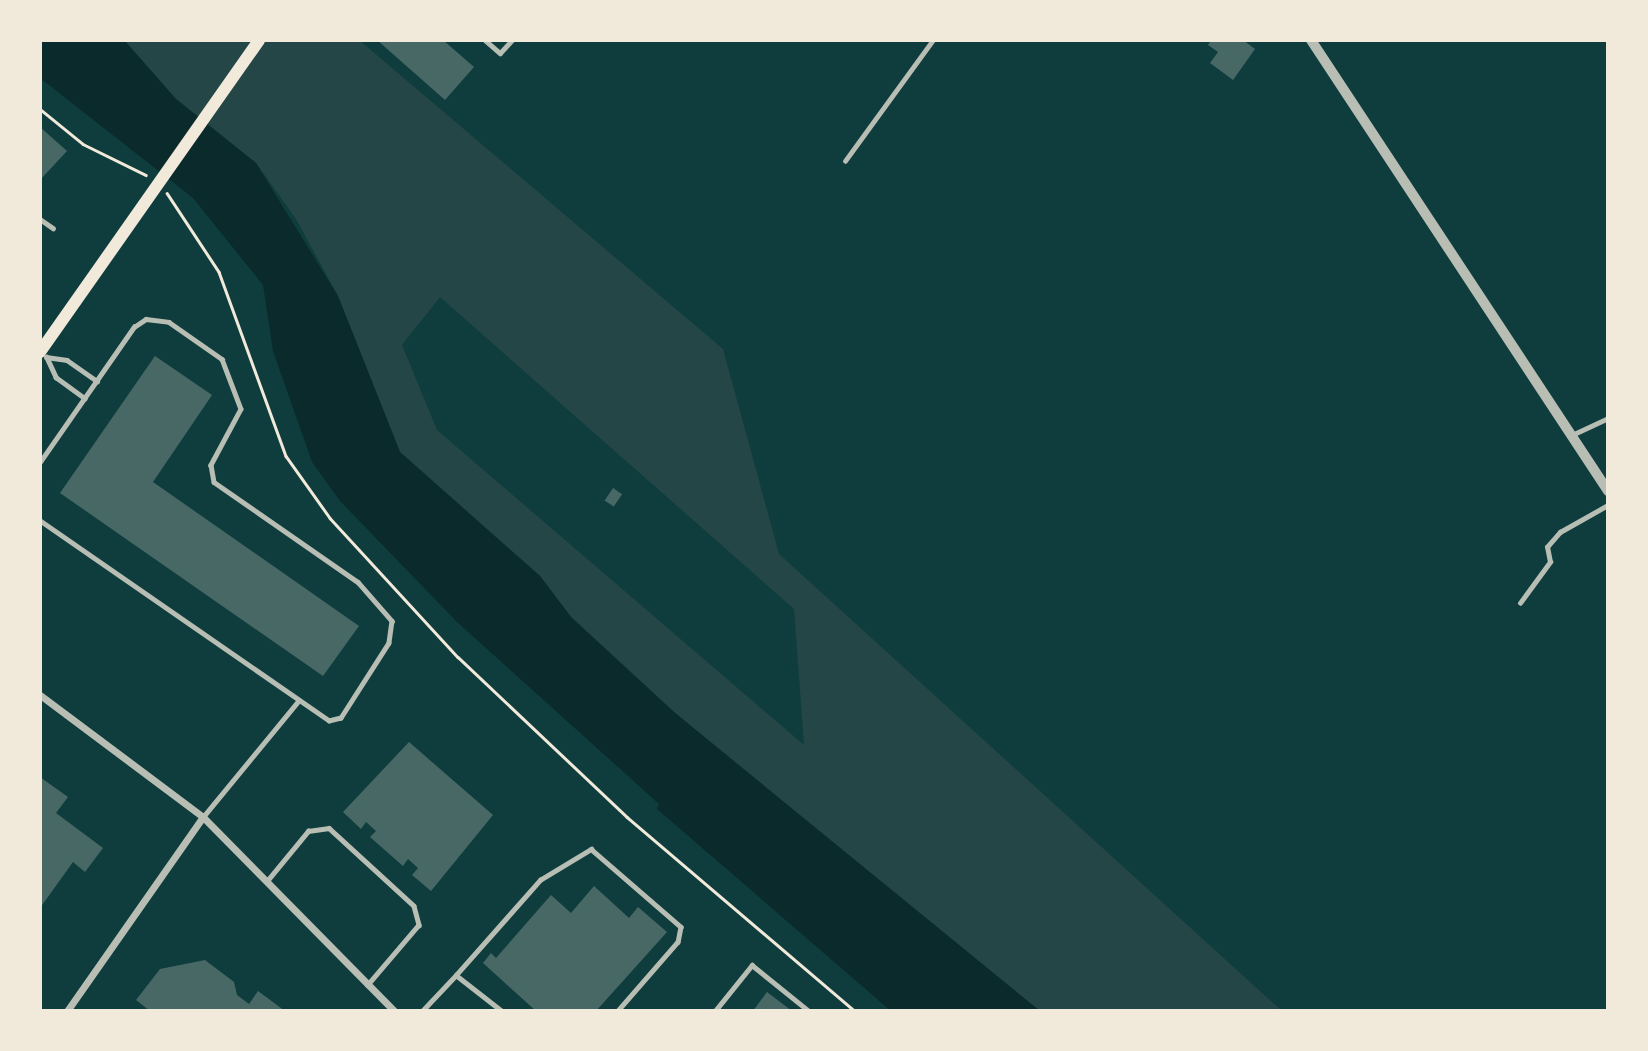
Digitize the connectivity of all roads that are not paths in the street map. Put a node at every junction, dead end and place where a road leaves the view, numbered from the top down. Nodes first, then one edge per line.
1 (260, 40) edge
2 (485, 40) edge
3 (512, 40) edge
4 (933, 40) edge
5 (1311, 40) edge
6 (845, 161) dead end
7 (40, 219) edge
8 (53, 228) dead end
9 (42, 353) edge
10 (97, 380) junction
11 (85, 399) junction
12 (1608, 418) edge
13 (1574, 434) junction
14 (40, 462) edge
15 (1607, 490) edge
16 (1608, 505) edge
17 (40, 521) edge
18 (1520, 603) dead end
19 (40, 695) edge
20 (299, 701) junction
21 (204, 817) junction
22 (267, 881) junction
23 (456, 975) junction
24 (368, 985) junction
25 (67, 1011) edge
26 (394, 1011) edge
27 (422, 1011) edge
28 (502, 1011) edge
29 (618, 1011) edge
30 (715, 1011) edge
31 (809, 1011) edge

1 - 9 main road
2 - 3 lane
4 - 6 lane
5 - 13 street
7 - 8 lane
9 - 10 lane
9 - 11 lane
10 - 11 lane
10 - 20 lane
11 - 14 lane
12 - 13 lane
13 - 15 street
16 - 18 lane
17 - 20 lane
19 - 21 street
20 - 21 lane
21 - 22 street
21 - 25 street
22 - 24 street
22 - 24 lane
23 - 27 lane
23 - 28 lane
23 - 29 lane
24 - 26 street
30 - 31 lane

